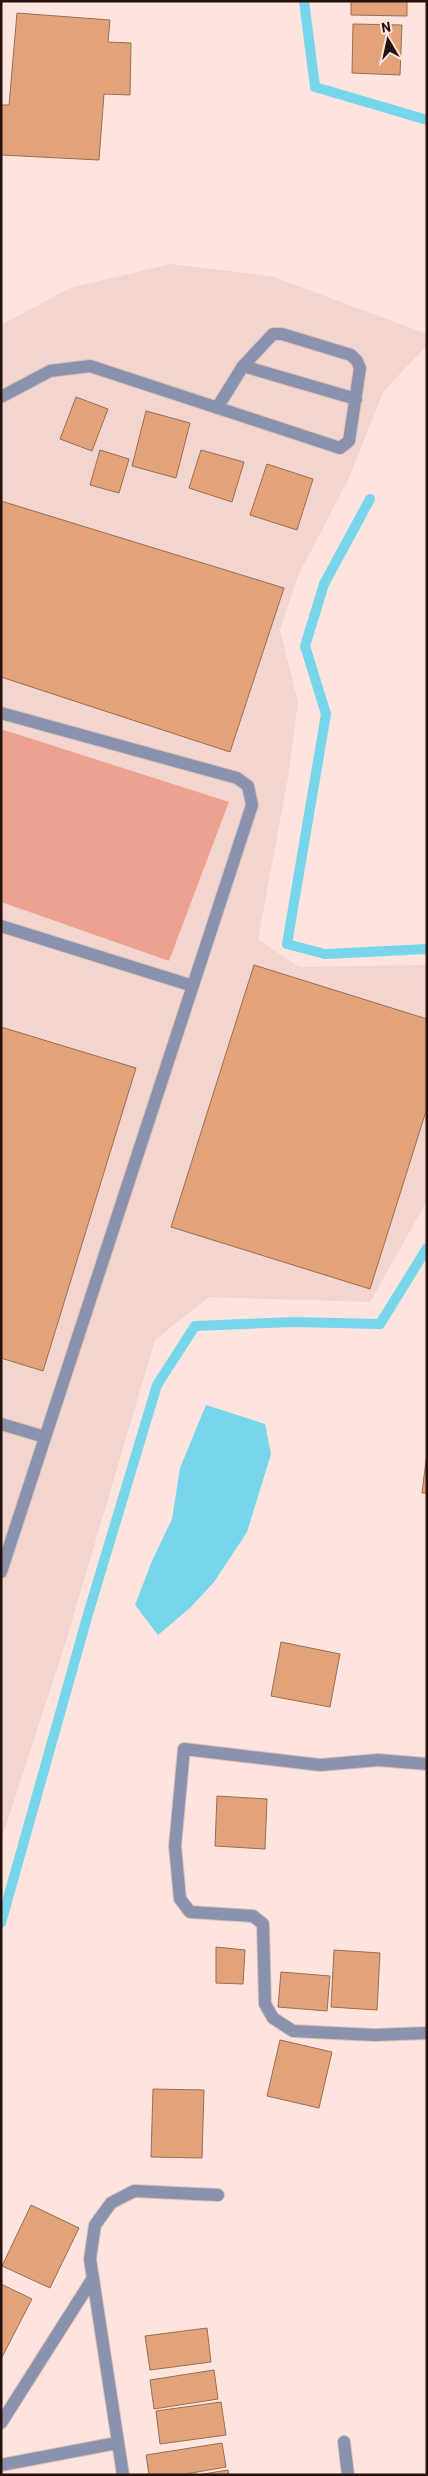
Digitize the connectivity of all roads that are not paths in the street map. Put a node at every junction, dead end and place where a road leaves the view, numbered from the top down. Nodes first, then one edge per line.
1 (243, 366) junction
2 (1, 397) edge
3 (356, 399) junction
4 (217, 408) junction
5 (1, 713) edge
6 (1, 926) edge
7 (193, 986) junction
8 (1, 1424) edge
9 (45, 1437) junction
10 (1, 1572) edge
11 (427, 1764) edge
12 (427, 2033) edge
13 (218, 2196) dead end
14 (93, 2278) junction
15 (1, 2423) edge
16 (344, 2442) dead end
17 (117, 2443) junction
18 (1, 2465) edge
19 (122, 2475) edge
20 (348, 2475) edge

1 - 3 street
1 - 3 street
1 - 4 street
2 - 4 street
3 - 4 street
5 - 7 street
6 - 7 street
7 - 9 street
8 - 9 street
9 - 10 street
11 - 12 street
13 - 14 street
14 - 15 street
14 - 17 street
16 - 20 street
17 - 18 street
17 - 19 street

